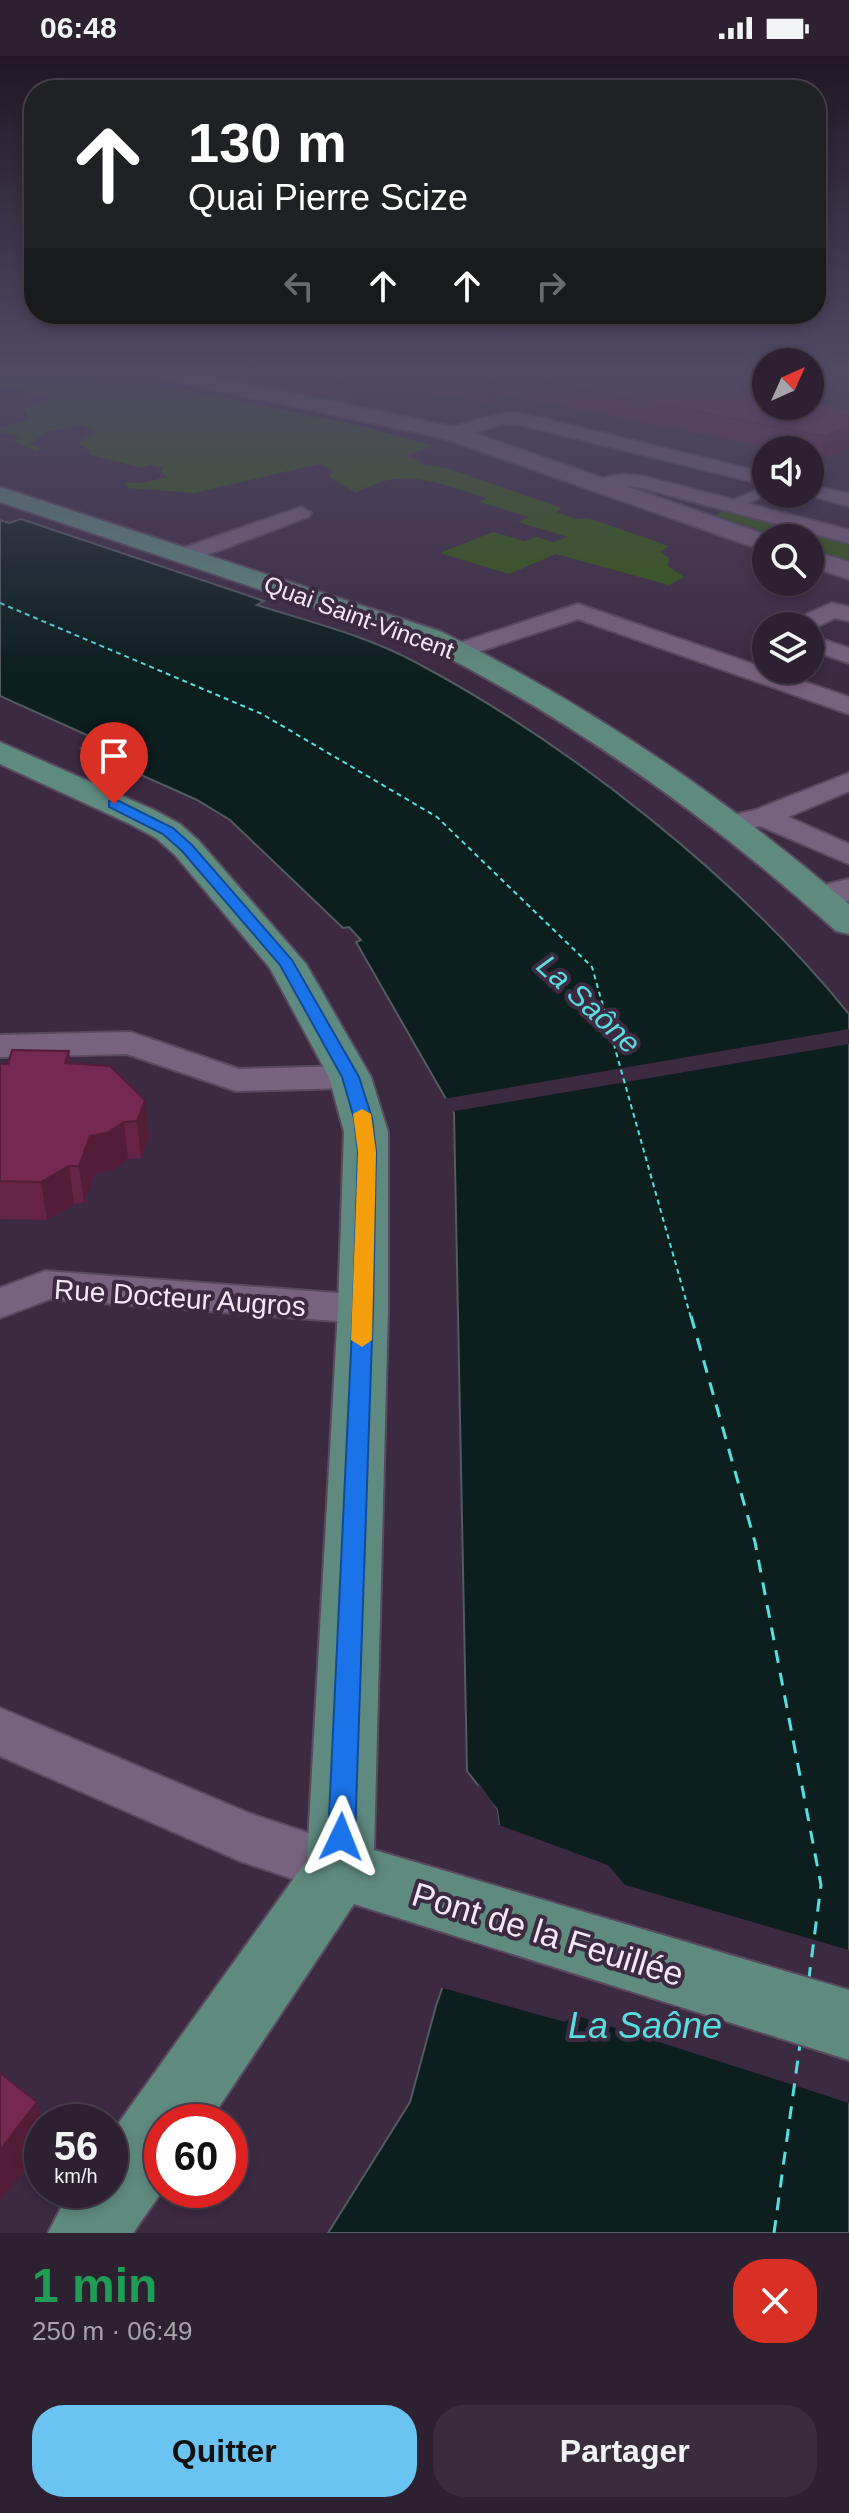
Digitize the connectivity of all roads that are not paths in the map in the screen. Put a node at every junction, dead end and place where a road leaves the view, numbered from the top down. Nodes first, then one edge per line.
1 (570, 474) edge
2 (600, 484) junction
3 (0, 494) edge
4 (824, 494) edge
5 (752, 496) edge
6 (849, 500) edge
7 (730, 505) junction
8 (301, 513) dead end
9 (849, 537) edge
10 (752, 538) edge
11 (183, 556) junction
12 (824, 563) edge
13 (849, 571) edge
14 (824, 647) edge
15 (459, 651) junction
16 (849, 656) edge
17 (849, 706) edge
18 (0, 752) edge
19 (849, 781) edge
20 (746, 820) junction
21 (849, 855) edge
22 (835, 894) edge
23 (849, 923) edge
24 (0, 1046) edge
25 (357, 1097) junction
26 (0, 1304) edge
27 (363, 1309) junction
28 (0, 1731) edge
29 (340, 1869) junction
30 (849, 2025) edge
31 (177, 2104) edge
32 (144, 2151) edge
33 (87, 2233) edge

1 - 2 street
2 - 7 street
2 - 10 street
3 - 11 main road, Quai Saint-Vincent
4 - 6 street
5 - 7 street
7 - 9 street
8 - 11 street
11 - 15 main road, Quai Saint-Vincent
12 - 13 street
14 - 16 street
15 - 17 street
15 - 20 main road, Quai Saint-Vincent
18 - 25 main road
19 - 20 street
20 - 21 street, Quai Saint-Vincent
20 - 22 main road, Quai Saint-Vincent
22 - 23 main road, Quai Saint-Vincent
24 - 25 street
25 - 27 main road
26 - 27 street, Rue Docteur Augros
27 - 29 main road
28 - 29 street
29 - 30 main road, Pont de la Feuillée
29 - 31 main road
32 - 33 main road

